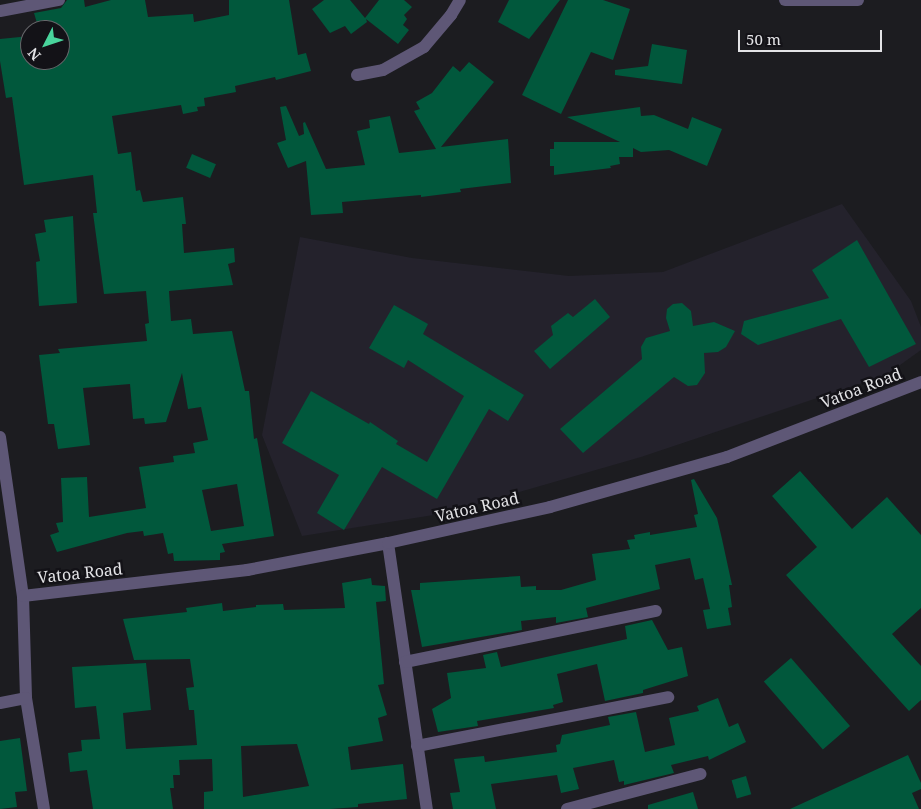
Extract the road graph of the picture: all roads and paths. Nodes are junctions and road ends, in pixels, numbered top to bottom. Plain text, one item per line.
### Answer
1 (59, 0) edge
2 (460, 0) edge
3 (785, 0) edge
4 (858, 0) edge
5 (0, 11) edge
6 (357, 75) dead end
7 (921, 382) edge
8 (0, 437) edge
9 (388, 543) junction
10 (23, 596) junction
11 (656, 611) dead end
12 (405, 662) junction
13 (668, 697) dead end
14 (26, 698) junction
15 (0, 703) edge
16 (417, 746) junction
17 (700, 774) dead end
18 (44, 809) edge
19 (427, 809) edge
20 (566, 809) edge

1 - 5 street
2 - 6 street
3 - 4 street
7 - 9 street, Vatoa Road
8 - 10 street
9 - 10 street, Vatoa Road
9 - 12 street
10 - 14 street
11 - 12 street
12 - 16 street
13 - 16 street
14 - 15 street
14 - 18 street
16 - 19 street
17 - 20 street

